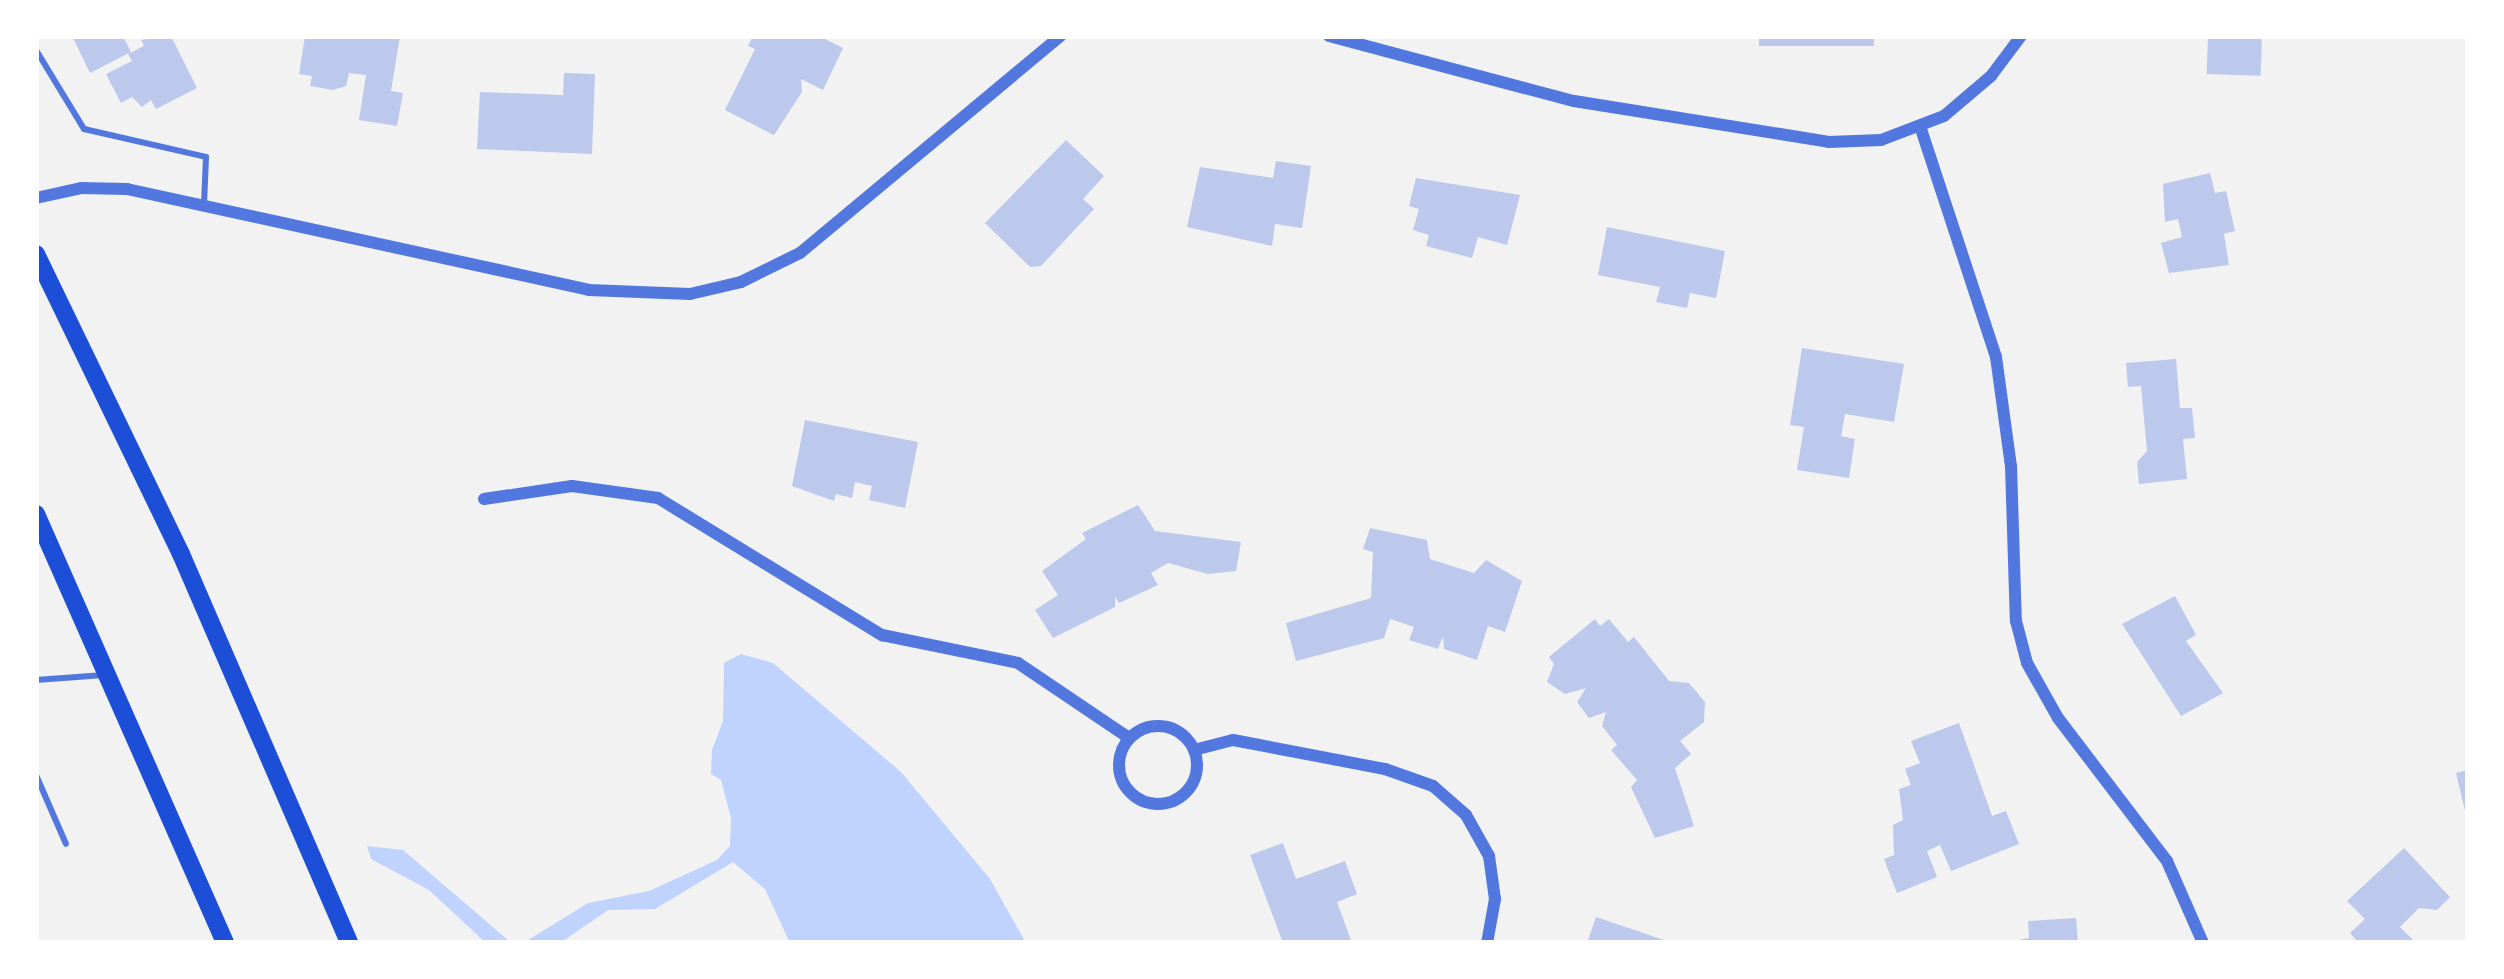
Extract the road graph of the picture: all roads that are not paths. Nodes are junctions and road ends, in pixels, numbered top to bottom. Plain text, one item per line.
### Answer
1 (1060, 36) edge
2 (1329, 36) edge
3 (2020, 36) edge
4 (36, 50) edge
5 (1921, 129) junction
6 (36, 198) edge
7 (204, 205) junction
8 (36, 254) edge
9 (484, 499) dead end
10 (36, 514) edge
11 (111, 673) junction
12 (36, 680) edge
13 (1129, 738) junction
14 (1194, 750) junction
15 (36, 775) edge
16 (66, 844) dead end
17 (225, 943) edge
18 (349, 943) edge
19 (1487, 943) edge
20 (2204, 943) edge

1 - 7 street
2 - 5 street
3 - 5 street
4 - 7 lane
5 - 20 street
6 - 7 street
8 - 18 main road
9 - 13 street
10 - 11 main road
11 - 12 lane
11 - 17 main road
13 - 14 street
13 - 14 street
14 - 19 street
15 - 16 lane

